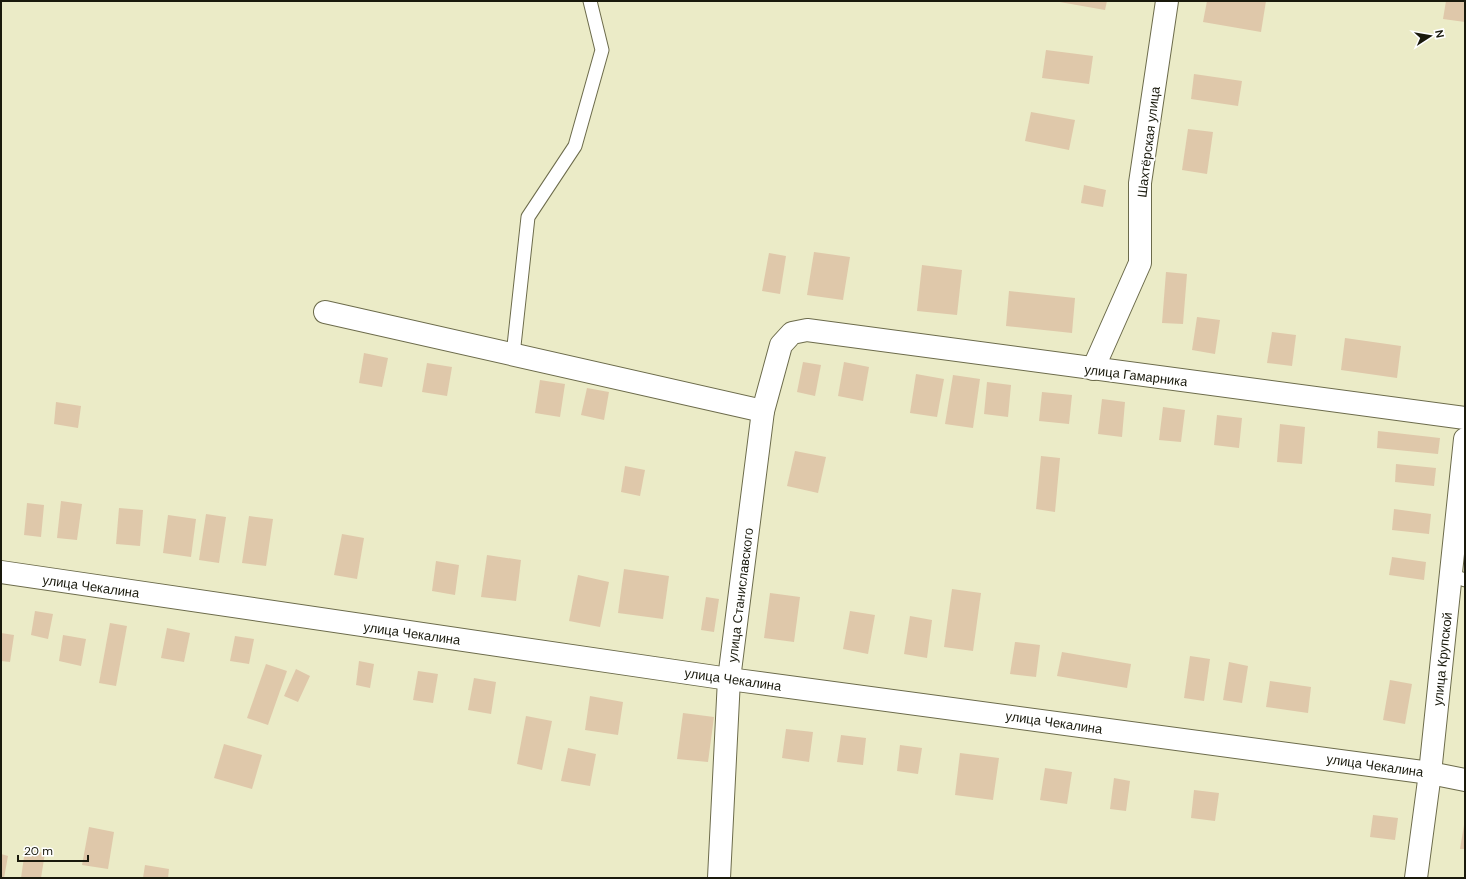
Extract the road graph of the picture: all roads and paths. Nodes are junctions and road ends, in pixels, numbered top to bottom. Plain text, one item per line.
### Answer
1 (590, 1) edge
2 (1167, 1) edge
3 (325, 312) dead end
4 (806, 330) joint
5 (513, 355) junction
6 (1093, 369) junction
7 (764, 411) junction
8 (1465, 418) edge
9 (1465, 439) edge
10 (1, 572) edge
11 (1458, 578) edge
12 (729, 679) junction
13 (1430, 773) junction
14 (1465, 780) edge
15 (719, 878) edge
16 (1416, 878) edge

1 - 5 lane
2 - 6 street, Шахтёрская улица
3 - 5 street
4 - 6 street, улица Гамарника
4 - 7 street, улица Станиславского
5 - 7 street
6 - 8 street, улица Гамарника
7 - 12 street, улица Станиславского
9 - 11 street, улица Крупской
10 - 12 street, улица Чекалина
11 - 13 street, улица Крупской
12 - 13 street, улица Чекалина
12 - 15 street, улица Станиславского
13 - 14 street, улица Чекалина
13 - 16 street, улица Крупской

